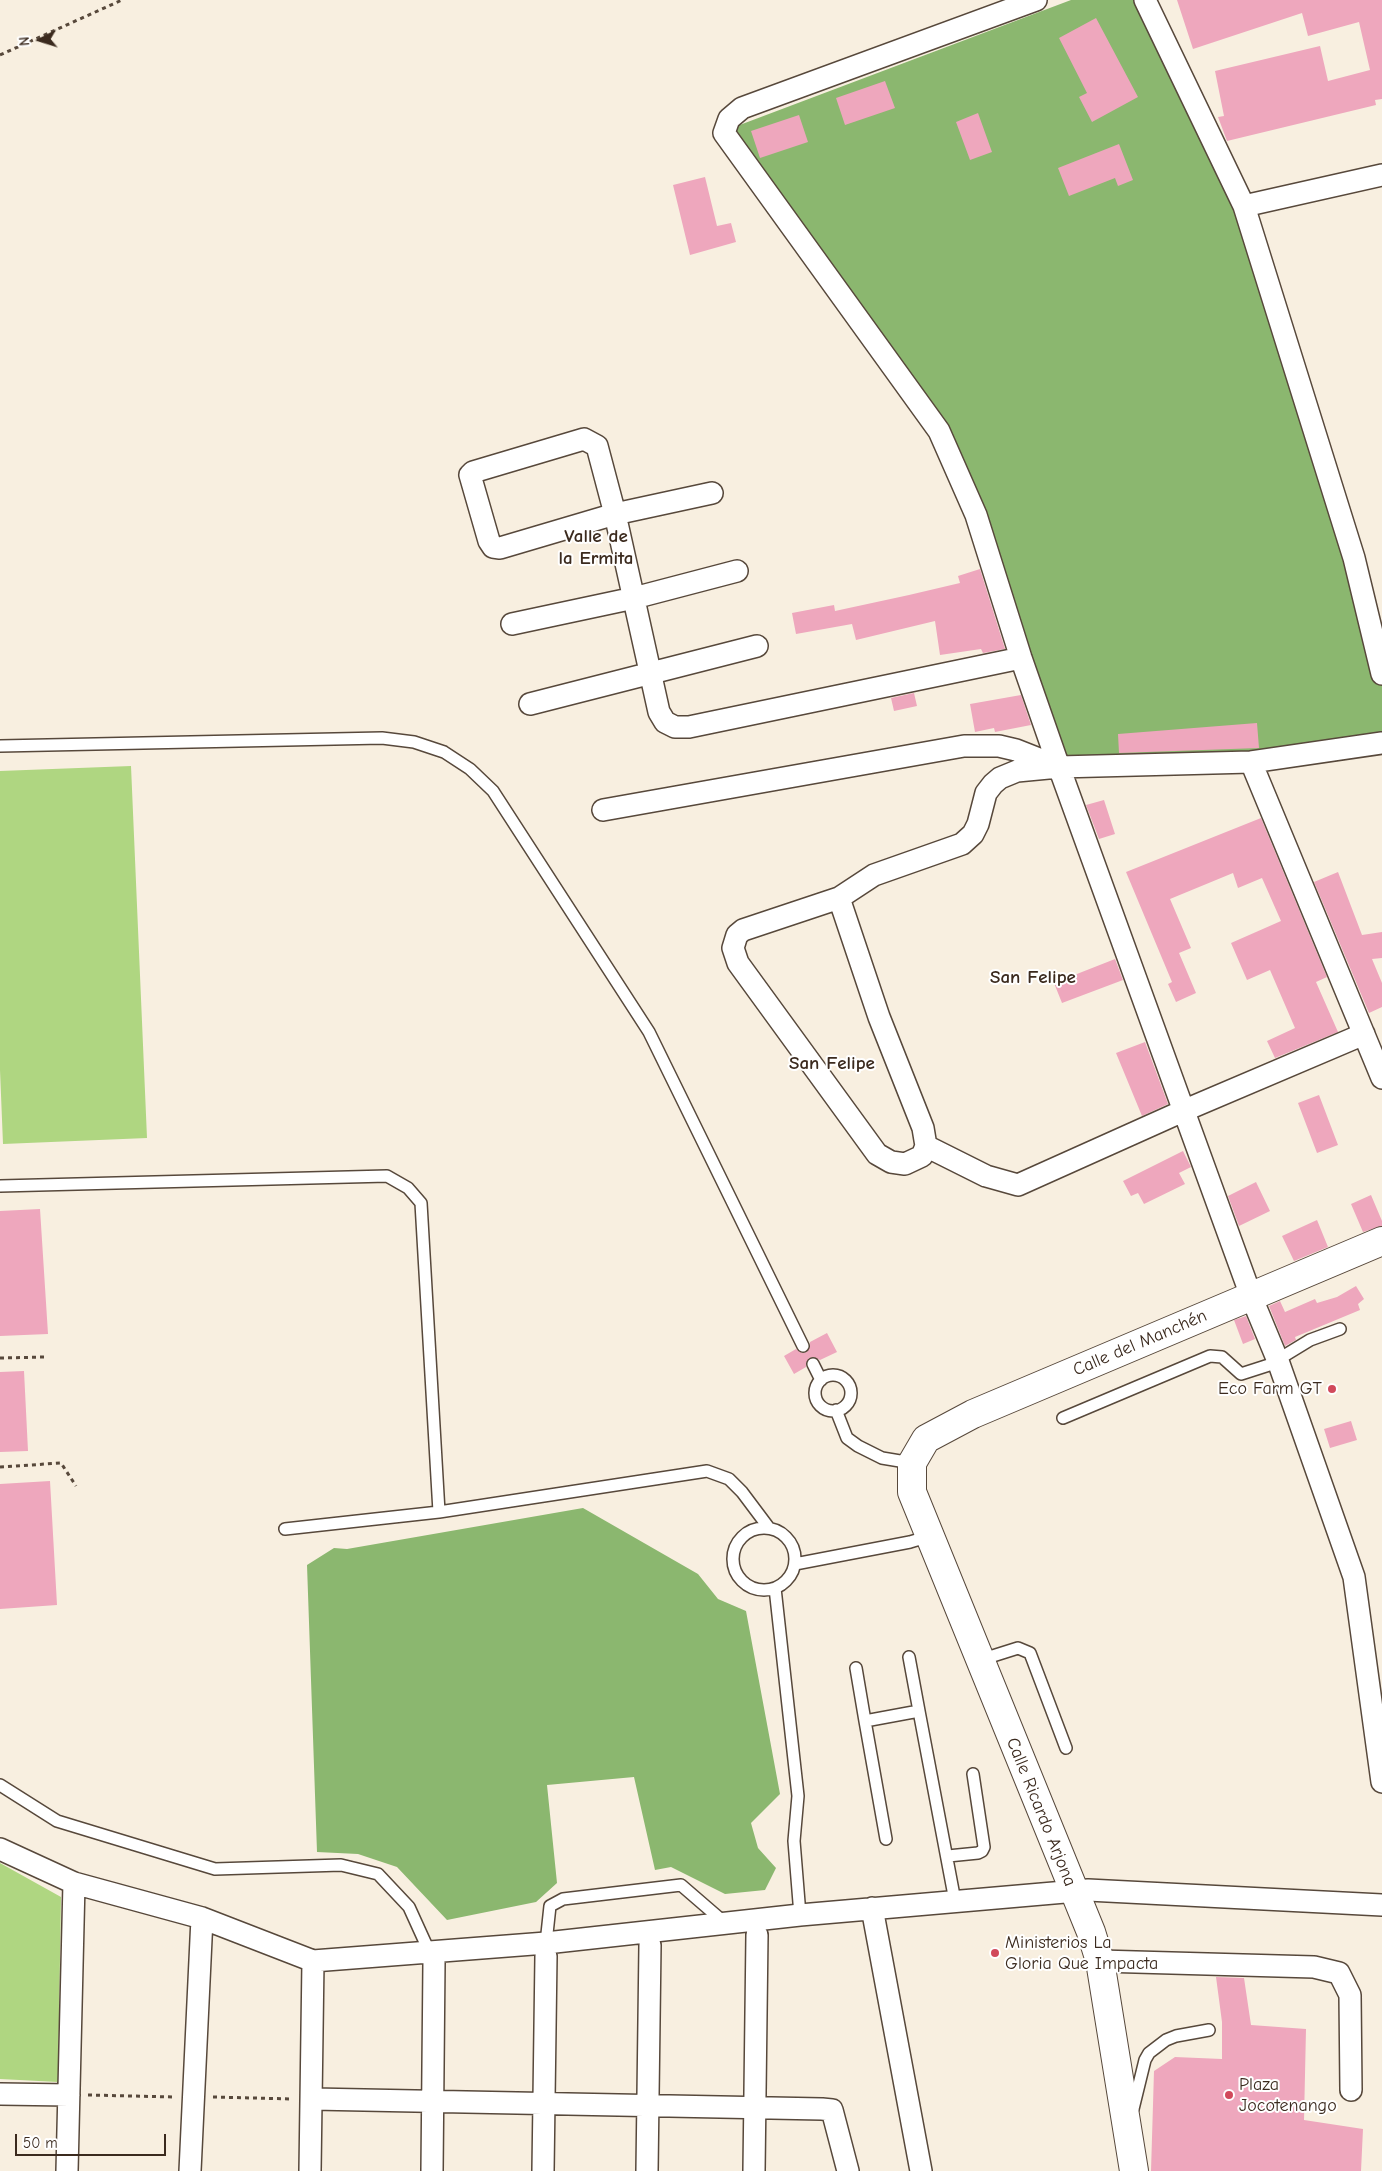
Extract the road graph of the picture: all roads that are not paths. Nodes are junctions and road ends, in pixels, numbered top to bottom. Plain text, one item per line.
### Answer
1 (1036, 0) edge
2 (1145, 0) edge
3 (1382, 175) edge
4 (1244, 206) junction
5 (712, 493) dead end
6 (615, 514) junction
7 (737, 571) dead end
8 (634, 598) junction
9 (512, 624) dead end
10 (757, 646) dead end
11 (1021, 658) junction
12 (650, 674) junction
13 (1382, 674) edge
14 (530, 704) dead end
15 (1382, 742) edge
16 (0, 746) edge
17 (1251, 762) junction
18 (1059, 767) junction
19 (603, 810) dead end
20 (840, 898) junction
21 (1364, 1034) junction
22 (1382, 1078) edge
23 (1183, 1111) junction
24 (926, 1146) junction
25 (0, 1186) edge
26 (1382, 1241) edge
27 (1251, 1296) junction
28 (1340, 1329) dead end
29 (803, 1346) dead end
30 (1278, 1361) junction
31 (813, 1364) dead end
32 (821, 1380) junction
33 (836, 1410) junction
34 (1063, 1418) dead end
35 (912, 1463) junction
36 (439, 1512) junction
37 (769, 1528) junction
38 (285, 1529) dead end
39 (930, 1536) junction
40 (795, 1564) junction
41 (775, 1588) junction
42 (909, 1658) dead end
43 (980, 1660) junction
44 (856, 1668) dead end
45 (919, 1711) junction
46 (865, 1721) junction
47 (1066, 1748) dead end
48 (973, 1774) dead end
49 (1382, 1782) edge
50 (0, 1785) edge
51 (886, 1838) dead end
52 (0, 1849) edge
53 (948, 1856) junction
54 (74, 1883) junction
55 (1073, 1892) junction
56 (955, 1901) junction
57 (1382, 1905) edge
58 (872, 1908) junction
59 (800, 1915) junction
60 (202, 1918) junction
61 (725, 1922) junction
62 (757, 1935) dead end
63 (650, 1946) dead end
64 (546, 1950) junction
65 (432, 1957) junction
66 (313, 1960) junction
67 (1100, 1961) junction
68 (1209, 2030) dead end
69 (1351, 2090) dead end
70 (0, 2094) edge
71 (69, 2095) junction
72 (312, 2100) junction
73 (432, 2102) junction
74 (544, 2103) junction
75 (648, 2107) junction
76 (755, 2108) junction
77 (1128, 2130) junction
78 (67, 2171) edge
79 (190, 2171) edge
80 (310, 2171) edge
81 (432, 2171) edge
82 (543, 2171) edge
83 (648, 2171) edge
84 (754, 2171) edge
85 (848, 2171) edge
86 (921, 2171) edge
87 (1134, 2171) edge

1 - 11 street
2 - 4 street
3 - 4 street
4 - 13 street
5 - 6 street
6 - 6 street
6 - 8 street
7 - 8 street
8 - 9 street
8 - 12 street
10 - 12 street
11 - 12 street
11 - 18 street
12 - 14 street
15 - 17 street
16 - 29 lane
17 - 18 street
17 - 21 street
18 - 19 street
18 - 20 street
18 - 23 street
20 - 24 street
20 - 24 street
21 - 22 street
21 - 23 street
23 - 24 street
23 - 27 street
25 - 36 lane
26 - 27 street, Calle del Manchén
27 - 30 street
27 - 35 street, Calle del Manchén
28 - 30 lane
30 - 34 lane
30 - 49 street
31 - 32 lane
32 - 33 lane
32 - 33 lane
33 - 35 lane
35 - 39 street, Calle Ricardo Arjona
36 - 37 lane
36 - 38 lane
37 - 40 lane
37 - 41 lane
39 - 40 lane
39 - 43 street, Calle Ricardo Arjona
40 - 41 lane
41 - 59 lane
42 - 45 lane
43 - 47 lane
43 - 55 street, Calle Ricardo Arjona
44 - 46 lane
45 - 46 lane
45 - 53 lane
46 - 51 lane
48 - 53 lane
50 - 65 lane
52 - 54 street
53 - 56 lane
54 - 60 street
54 - 71 street
55 - 56 street
55 - 57 street
55 - 67 street, Calle Ricardo Arjona
56 - 58 street
58 - 59 street
58 - 86 street
59 - 61 street
60 - 66 street
60 - 79 street
61 - 64 street
61 - 64 lane
62 - 76 street
63 - 75 street
64 - 65 street
64 - 74 street
65 - 66 street
65 - 73 street
66 - 72 street
67 - 69 street
67 - 77 street, Calle Ricardo Arjona
68 - 77 lane
70 - 71 street
71 - 78 street
72 - 73 street
72 - 80 street
73 - 74 street
73 - 81 street
74 - 75 street
74 - 82 street
75 - 76 street
75 - 83 street
76 - 84 street
76 - 85 street
77 - 87 street, Calle Ricardo Arjona

